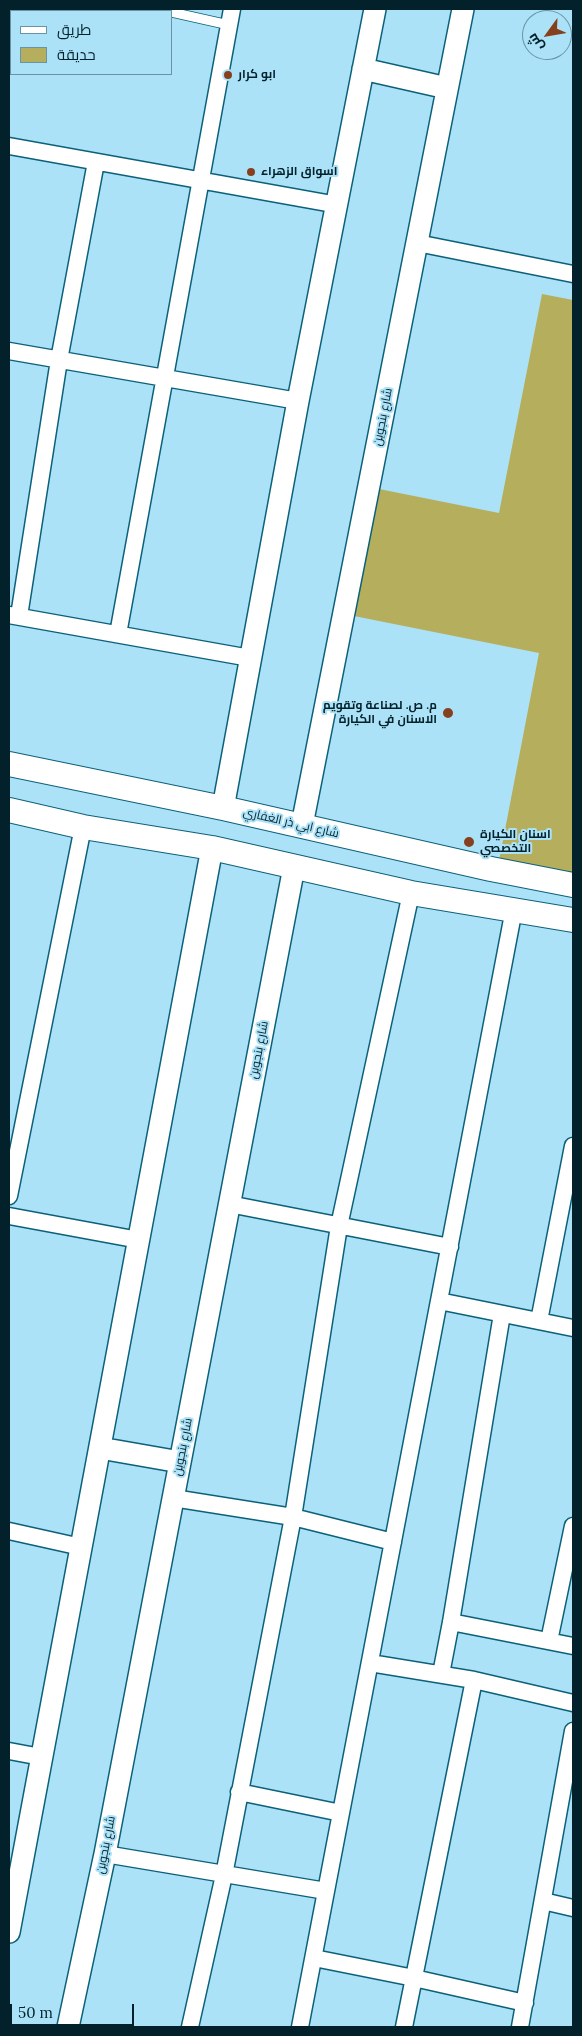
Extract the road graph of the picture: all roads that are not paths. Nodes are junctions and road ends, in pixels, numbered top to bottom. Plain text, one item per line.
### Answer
1 (232, 9) edge
2 (375, 9) edge
3 (463, 9) edge
4 (172, 11) edge
5 (229, 25) junction
6 (363, 69) junction
7 (448, 88) junction
8 (9, 146) edge
9 (96, 162) junction
10 (201, 180) junction
11 (338, 205) junction
12 (417, 243) junction
13 (573, 274) edge
14 (9, 351) edge
15 (59, 360) junction
16 (165, 378) junction
17 (298, 401) junction
18 (14, 616) edge
19 (118, 634) junction
20 (250, 658) junction
21 (9, 764) edge
22 (223, 808) junction
23 (9, 810) edge
24 (302, 825) junction
25 (83, 827) junction
26 (212, 848) junction
27 (294, 867) junction
28 (573, 885) edge
29 (411, 892) junction
30 (514, 909) junction
31 (573, 920) edge
32 (573, 1146) edge
33 (9, 1196) edge
34 (229, 1204) junction
35 (9, 1216) edge
36 (339, 1226) junction
37 (139, 1240) junction
38 (450, 1248) junction
39 (439, 1301) junction
40 (502, 1314) junction
41 (539, 1321) junction
42 (573, 1328) edge
43 (100, 1448) junction
44 (180, 1462) junction
45 (173, 1498) junction
46 (293, 1517) junction
47 (573, 1526) edge
48 (9, 1532) edge
49 (393, 1542) junction
50 (81, 1547) junction
51 (451, 1622) junction
52 (549, 1641) junction
53 (573, 1646) edge
54 (370, 1663) junction
55 (441, 1674) junction
56 (474, 1680) junction
57 (573, 1703) edge
58 (573, 1731) edge
59 (9, 1751) edge
60 (41, 1758) junction
61 (240, 1792) junction
62 (341, 1813) junction
63 (105, 1854) junction
64 (224, 1874) junction
65 (326, 1891) junction
66 (543, 1901) junction
67 (573, 1908) edge
68 (9, 1932) edge
69 (314, 1958) junction
70 (414, 1978) junction
71 (525, 2003) junction
72 (68, 2027) edge
73 (190, 2027) edge
74 (300, 2027) edge
75 (404, 2027) edge
76 (520, 2027) edge

1 - 5 street
2 - 6 street
3 - 7 street, شارع بنجوين
4 - 5 lane
5 - 10 street
6 - 7 street
6 - 11 street
7 - 12 street, شارع بنجوين
8 - 9 street
9 - 10 street
9 - 15 street
10 - 11 street
10 - 16 street
11 - 17 street
12 - 13 street
12 - 24 street, شارع بنجوين
14 - 15 street
15 - 16 street
15 - 18 street
16 - 17 street
16 - 19 street
17 - 20 street
18 - 19 street
19 - 20 street
20 - 22 street
21 - 22 main road, شارع ابي ذر الغفاري
22 - 24 main road, شارع ابي ذر الغفاري
23 - 25 main road
24 - 28 main road, شارع ابي ذر الغفاري
25 - 26 main road
25 - 33 street
26 - 27 main road
26 - 37 street
27 - 29 main road
27 - 34 street, شارع بنجوين
29 - 30 main road
29 - 36 street
30 - 31 main road
30 - 38 street
32 - 41 street
34 - 36 street
34 - 44 street, شارع بنجوين
35 - 37 street
36 - 38 street
36 - 46 street
37 - 43 street
38 - 39 street
39 - 40 street
39 - 49 street
40 - 41 street
40 - 51 street
41 - 42 street
43 - 44 street
43 - 50 street
44 - 45 street, شارع بنجوين
45 - 46 street
45 - 63 street, شارع بنجوين
46 - 49 street
46 - 61 street
47 - 52 street
48 - 50 street
49 - 54 street
50 - 60 street
51 - 52 street
51 - 55 street
52 - 53 street
54 - 55 street
54 - 62 street
55 - 56 street
56 - 57 street
56 - 70 street
58 - 66 street
59 - 60 street
60 - 68 street
61 - 62 street
61 - 64 street
62 - 65 street
63 - 64 street
63 - 72 street, شارع بنجوين
64 - 65 street
64 - 73 street
65 - 69 street
66 - 67 street
66 - 71 street
69 - 70 street
69 - 74 street
70 - 71 street
70 - 75 street
71 - 76 street

